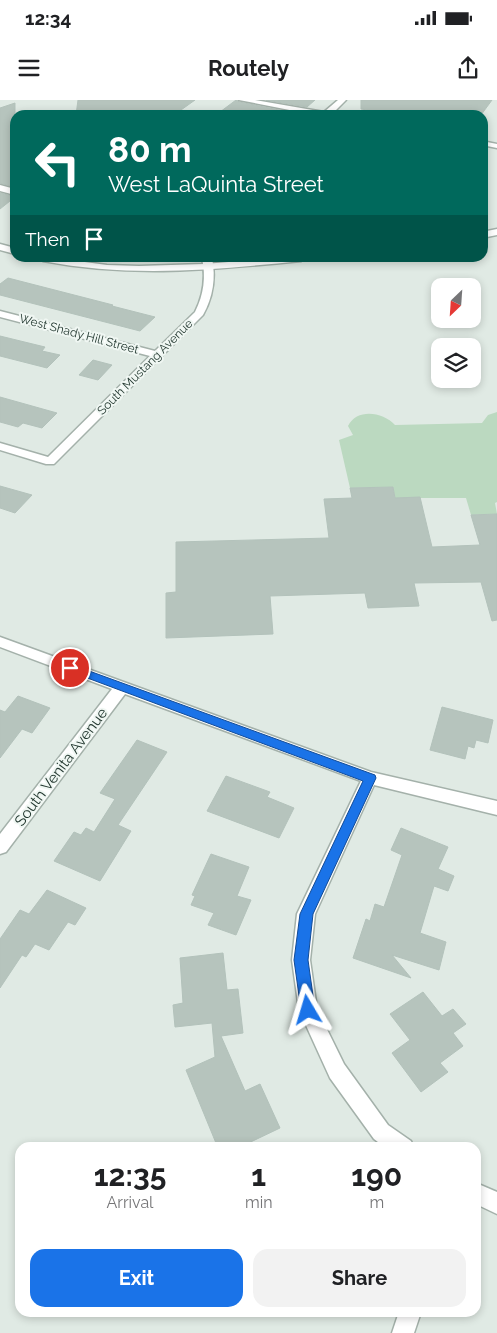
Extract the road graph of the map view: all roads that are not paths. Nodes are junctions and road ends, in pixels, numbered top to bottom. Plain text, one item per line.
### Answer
1 (243, 100) edge
2 (342, 100) edge
3 (298, 110) edge
4 (331, 110) edge
5 (71, 262) edge
6 (208, 262) edge
7 (0, 314) edge
8 (157, 355) junction
9 (0, 446) edge
10 (0, 642) edge
11 (122, 687) junction
12 (370, 778) junction
13 (497, 808) edge
14 (0, 847) edge
15 (395, 1142) edge
16 (481, 1195) edge
17 (497, 1203) edge
18 (408, 1317) edge
19 (403, 1333) edge

1 - 3 street
2 - 4 street
5 - 6 street
6 - 8 street, South Mustang Avenue
7 - 8 street, West Shady Hill Street
8 - 9 street, South Mustang Avenue
10 - 11 street
11 - 12 street
11 - 14 street, South Venita Avenue
12 - 13 street
12 - 15 street
16 - 17 street
18 - 19 street

